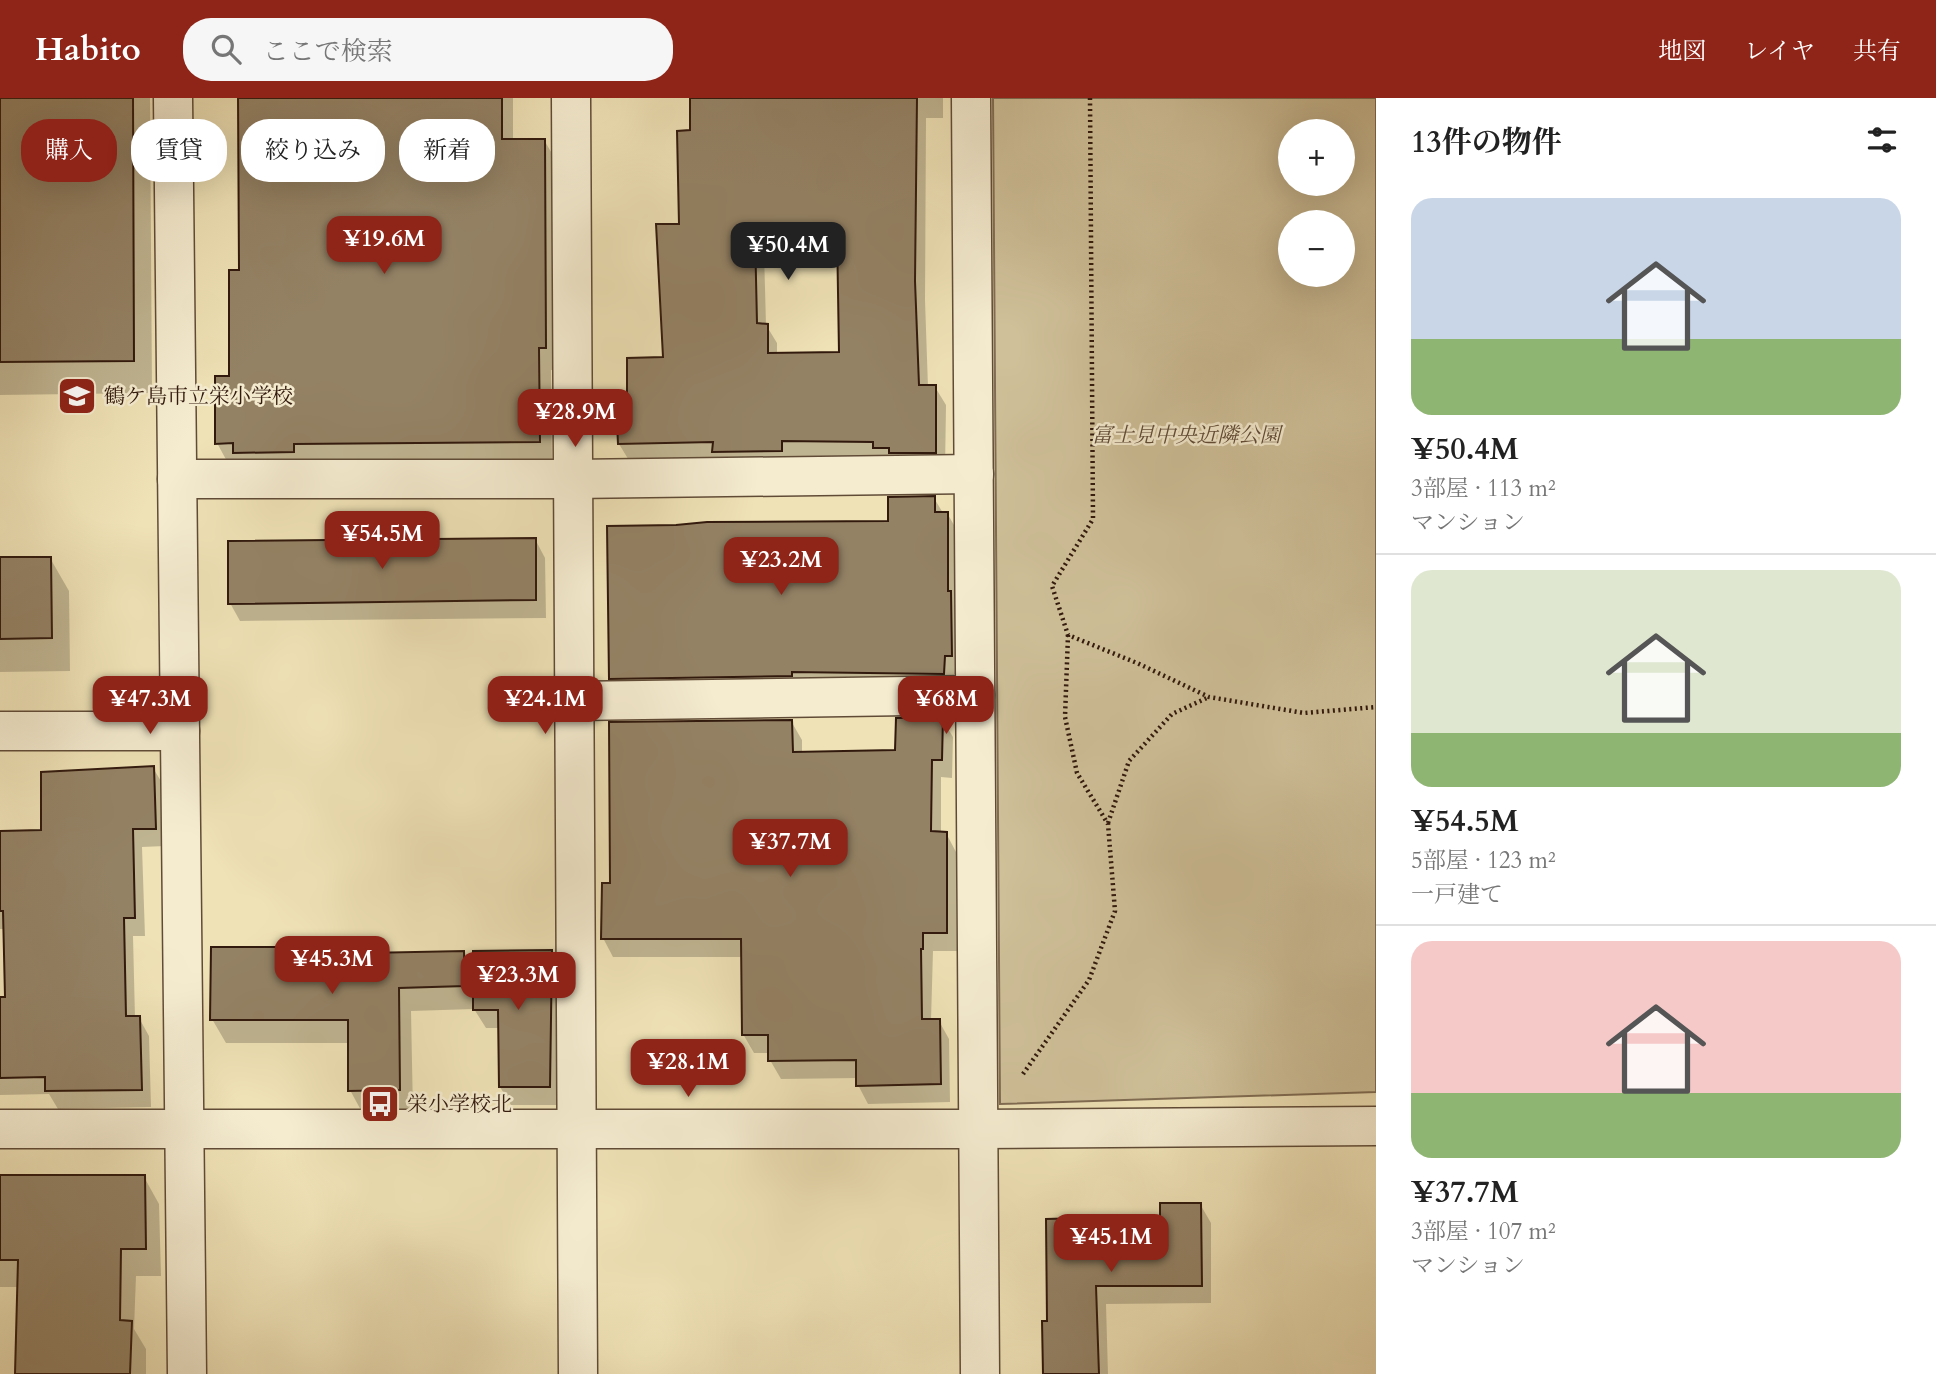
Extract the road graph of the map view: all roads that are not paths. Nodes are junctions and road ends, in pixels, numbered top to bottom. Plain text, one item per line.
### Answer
1 (173, 98) edge
2 (571, 98) edge
3 (971, 98) edge
4 (974, 474) junction
5 (177, 479) junction
6 (573, 479) junction
7 (975, 695) junction
8 (574, 701) junction
9 (180, 731) junction
10 (0, 732) edge
11 (1376, 1126) edge
12 (0, 1129) edge
13 (184, 1129) junction
14 (576, 1129) junction
15 (977, 1129) junction
16 (187, 1374) edge
17 (578, 1374) edge
18 (980, 1374) edge

1 - 5 street
2 - 6 street
3 - 4 street
4 - 6 street
4 - 7 street
5 - 6 street
5 - 9 street
6 - 8 street
7 - 8 street
7 - 15 street
8 - 14 street
9 - 10 street
9 - 13 street
11 - 15 street
12 - 13 street
13 - 14 street
13 - 16 street
14 - 15 street
14 - 17 street
15 - 18 street

